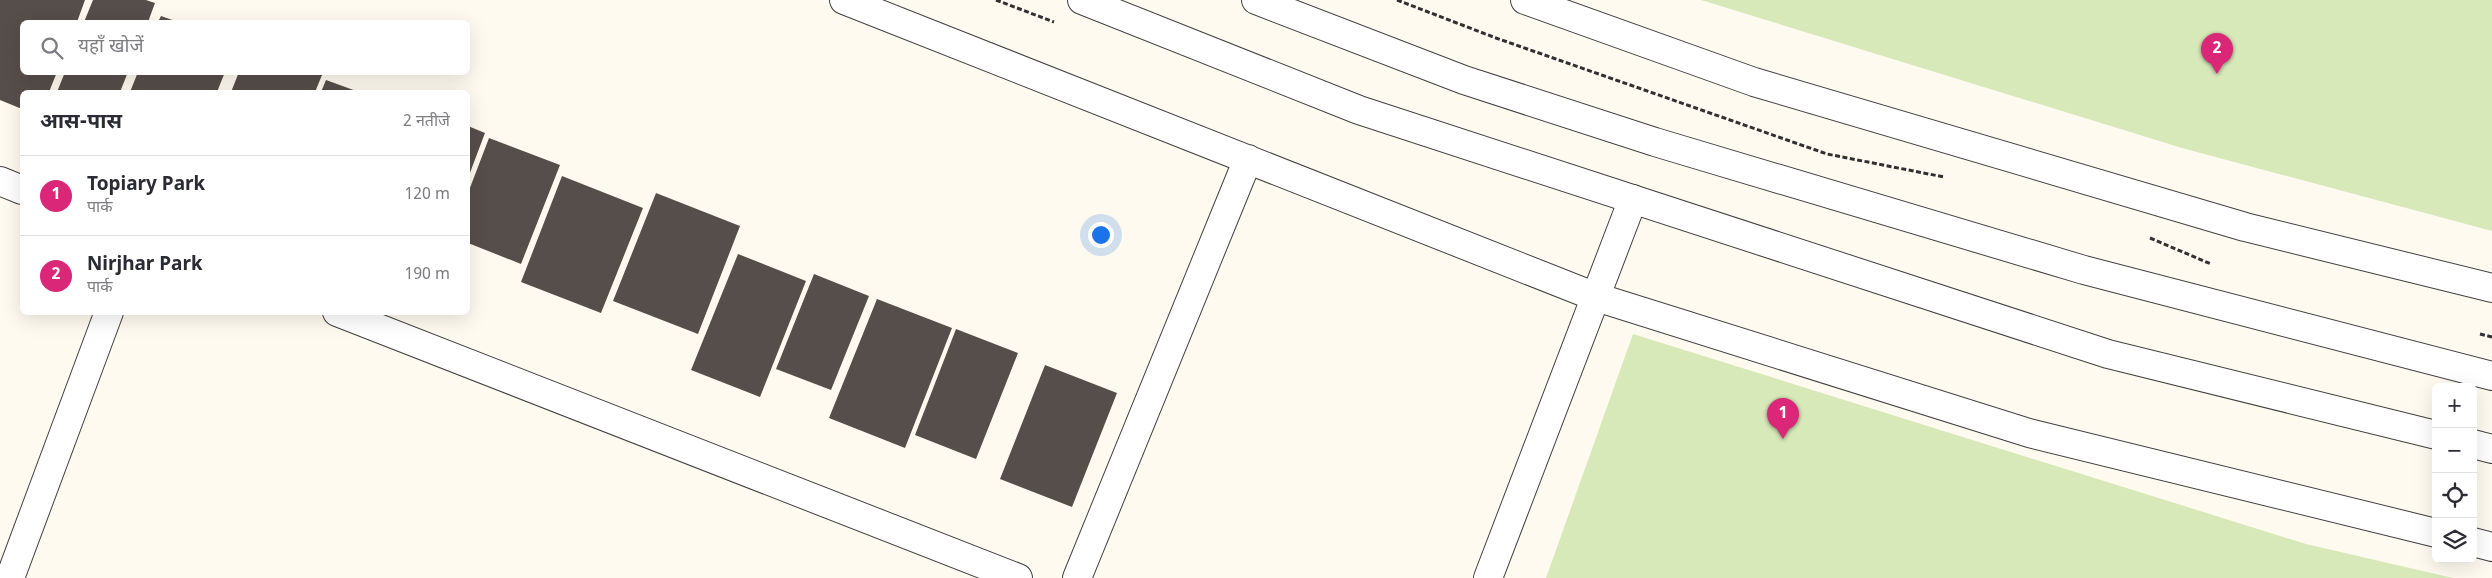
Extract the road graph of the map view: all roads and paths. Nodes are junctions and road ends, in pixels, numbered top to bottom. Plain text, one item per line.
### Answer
1 (844, 0) edge
2 (1256, 0) edge
3 (1525, 0) edge
4 (1092, 2) edge
5 (1248, 159) junction
6 (0, 181) edge
7 (20, 189) edge
8 (1633, 199) junction
9 (2492, 288) edge
10 (1596, 297) junction
11 (108, 315) edge
12 (346, 315) edge
13 (2492, 376) edge
14 (2432, 434) edge
15 (2477, 445) edge
16 (2492, 449) edge
17 (2432, 532) edge
18 (2477, 543) edge
19 (2492, 547) edge
20 (10, 578) edge
21 (1018, 578) edge
22 (1077, 578) edge
23 (1488, 578) edge

1 - 5 street
2 - 13 street
3 - 9 street
4 - 8 street
5 - 10 street
5 - 22 street
6 - 7 street
8 - 10 street
8 - 14 street
10 - 17 street
10 - 23 street
11 - 20 street
12 - 21 street
15 - 16 street
18 - 19 street

